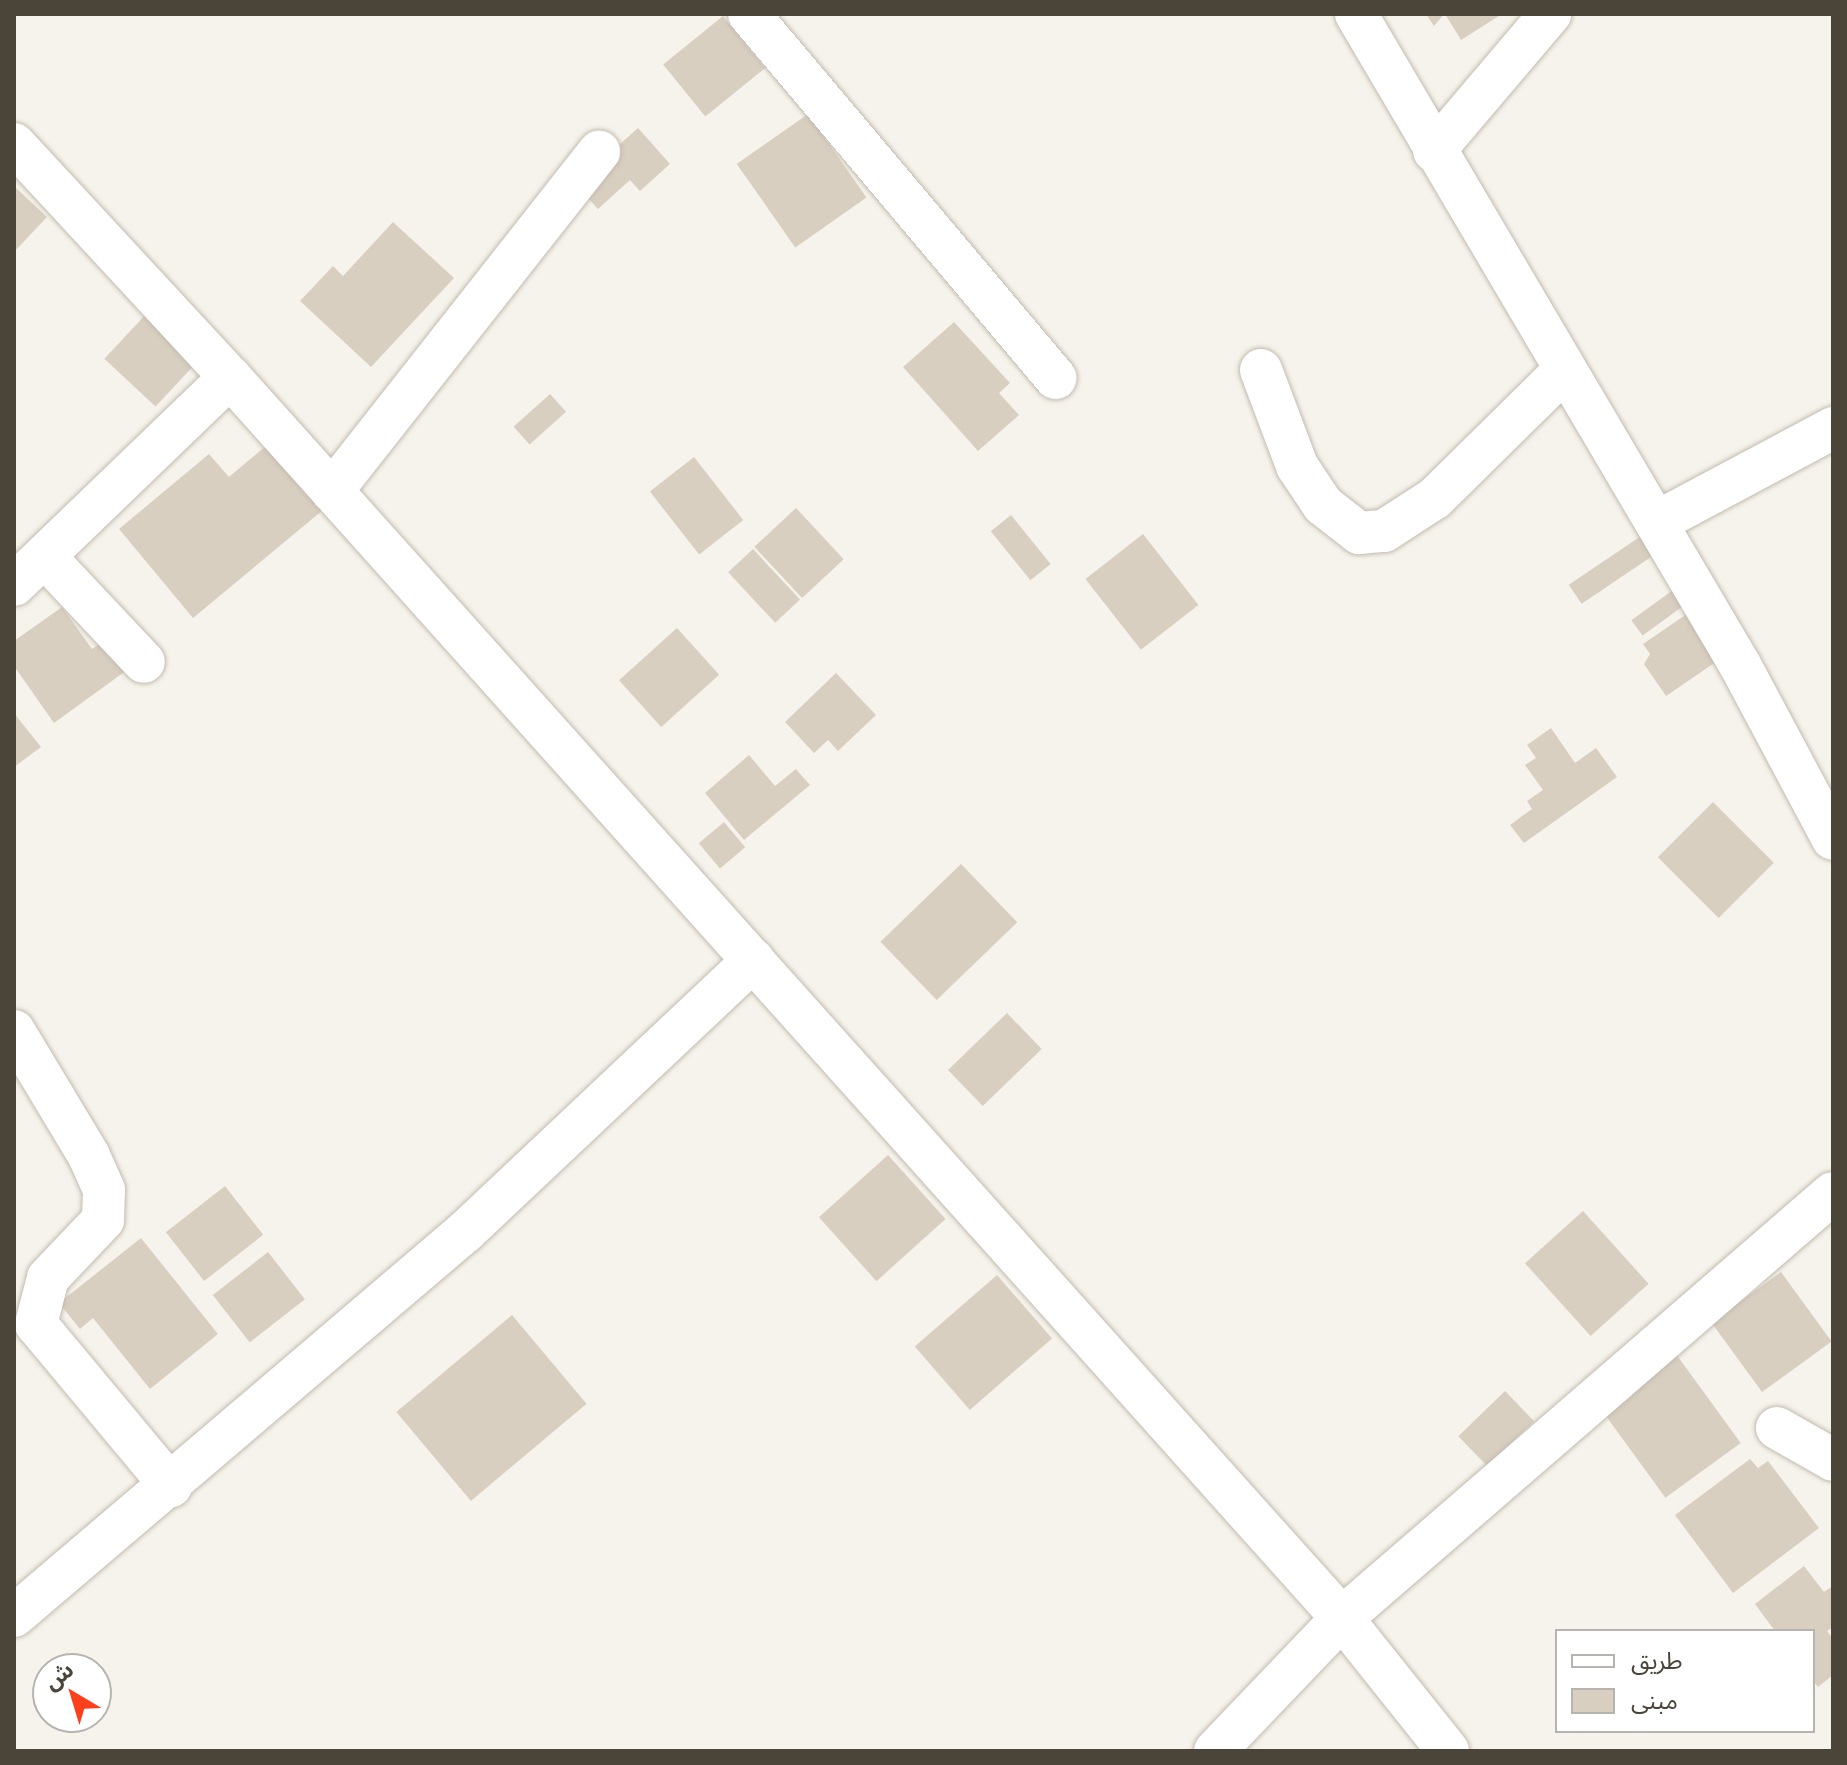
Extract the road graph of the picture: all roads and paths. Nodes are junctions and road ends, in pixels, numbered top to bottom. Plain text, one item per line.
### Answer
1 (749, 14) edge
2 (1356, 14) edge
3 (1550, 14) edge
4 (14, 144) edge
5 (1434, 151) junction
6 (599, 152) dead end
7 (1261, 370) dead end
8 (1565, 370) junction
9 (230, 377) junction
10 (1056, 378) dead end
11 (1833, 428) edge
12 (332, 491) junction
13 (1657, 522) junction
14 (45, 557) junction
15 (14, 585) edge
16 (144, 662) dead end
17 (1833, 839) edge
18 (754, 960) junction
19 (14, 1031) edge
20 (1833, 1193) edge
21 (1777, 1428) dead end
22 (1833, 1460) edge
23 (171, 1486) junction
24 (14, 1616) edge
25 (1342, 1618) junction
26 (1215, 1751) edge
27 (1448, 1751) edge

1 - 10 street
2 - 5 street
3 - 5 street
4 - 9 street
5 - 8 street
6 - 12 street
7 - 8 street
8 - 13 street
9 - 12 street
9 - 14 street
11 - 13 street
12 - 18 street
13 - 17 street
14 - 15 street
14 - 16 street
18 - 23 street
18 - 25 street
19 - 23 street
20 - 25 street
21 - 22 street
23 - 24 street
25 - 26 street
25 - 27 street

